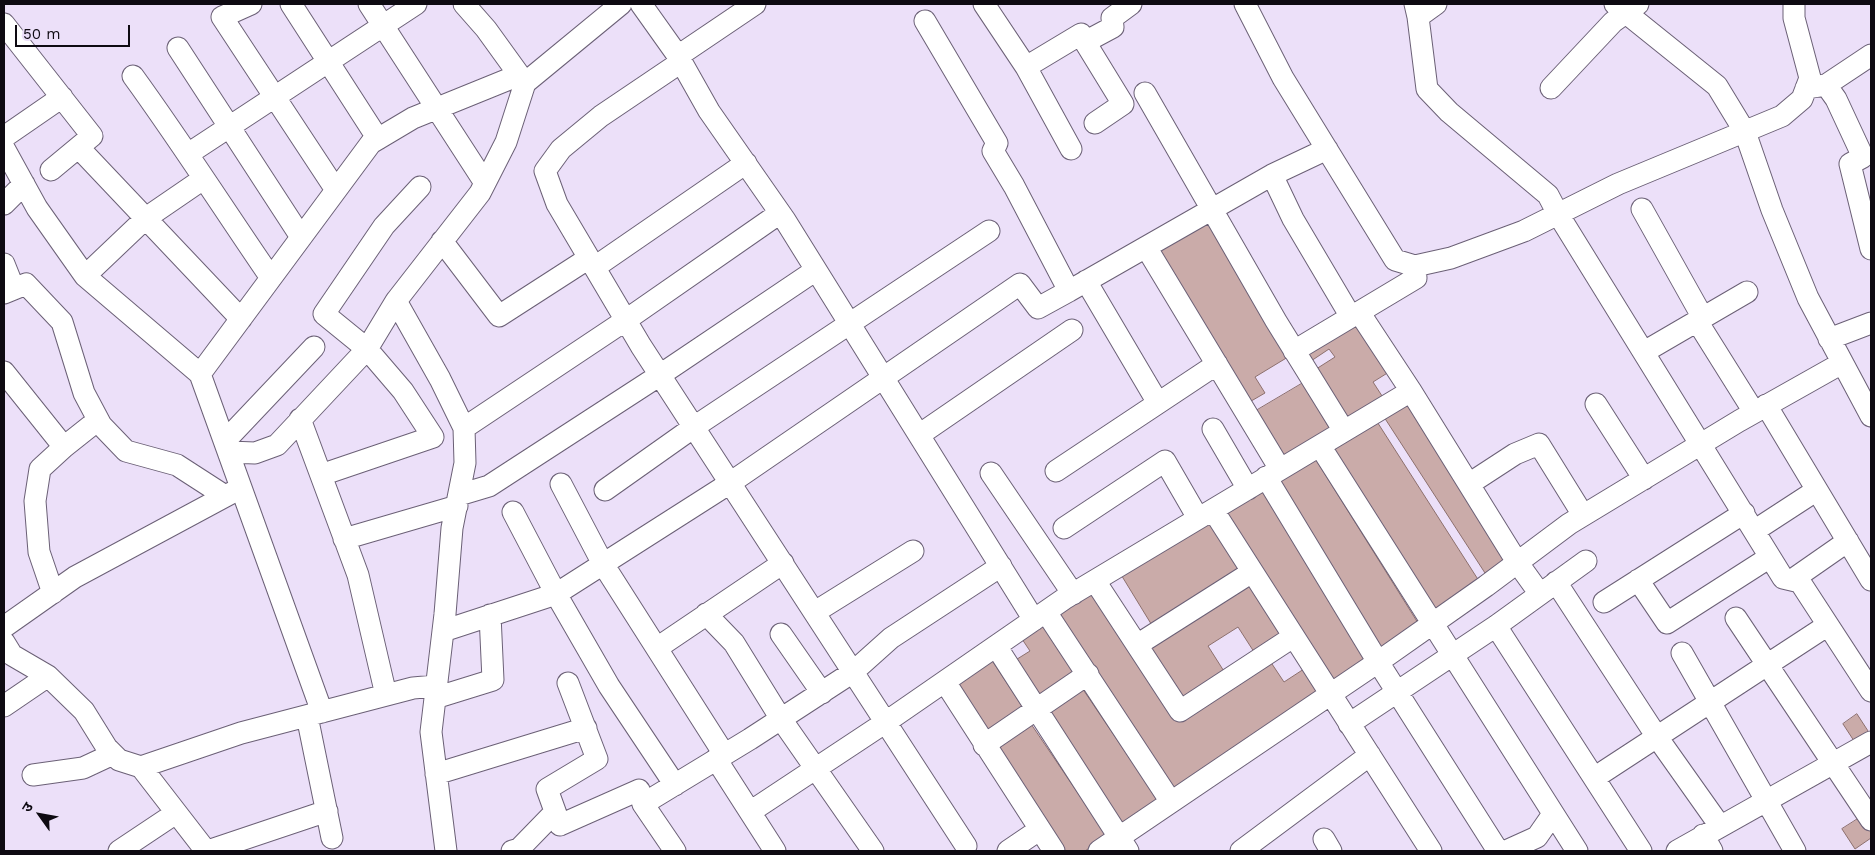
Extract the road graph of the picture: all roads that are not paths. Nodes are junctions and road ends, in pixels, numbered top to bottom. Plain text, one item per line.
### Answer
1 (369, 4) edge
2 (416, 4) edge
3 (641, 4) edge
4 (755, 4) edge
5 (984, 4) edge
6 (1132, 4) edge
7 (1245, 4) edge
8 (1436, 4) edge
9 (1794, 4) edge
10 (244, 5) edge
11 (469, 5) edge
12 (613, 6) edge
13 (293, 7) edge
14 (1626, 7) edge
15 (1416, 10) edge
16 (925, 21) dead end
17 (4, 24) edge
18 (383, 25) junction
19 (1086, 42) junction
20 (178, 48) dead end
21 (1871, 55) edge
22 (679, 59) junction
23 (328, 62) junction
24 (1026, 67) junction
25 (133, 76) dead end
26 (522, 79) junction
27 (1816, 86) junction
28 (1551, 88) dead end
29 (1145, 93) dead end
30 (62, 97) junction
31 (275, 97) junction
32 (437, 109) junction
33 (1095, 123) dead end
34 (230, 127) junction
35 (1745, 132) junction
36 (4, 137) edge
37 (378, 139) junction
38 (4, 148) edge
39 (79, 148) junction
40 (1071, 149) dead end
41 (1327, 149) junction
42 (188, 154) junction
43 (746, 163) junction
44 (51, 170) dead end
45 (1272, 175) junction
46 (203, 179) junction
47 (485, 183) junction
48 (24, 184) junction
49 (420, 187) dead end
50 (336, 190) junction
51 (4, 204) edge
52 (1642, 209) dead end
53 (1212, 210) junction
54 (780, 213) junction
55 (1558, 214) junction
56 (146, 218) junction
57 (989, 232) dead end
58 (301, 237) junction
59 (442, 242) junction
60 (1146, 247) junction
61 (1871, 248) edge
62 (592, 262) junction
63 (4, 264) edge
64 (1415, 266) junction
65 (816, 270) junction
66 (85, 276) junction
67 (271, 278) junction
68 (1078, 286) junction
69 (9, 291) edge
70 (1746, 292) dead end
71 (396, 301) junction
72 (1355, 315) junction
73 (242, 318) junction
74 (1700, 319) junction
75 (626, 320) junction
76 (1871, 323) edge
77 (850, 324) junction
78 (1072, 330) dead end
79 (1829, 339) junction
80 (314, 348) dead end
81 (367, 349) junction
82 (1294, 351) junction
83 (1644, 352) junction
84 (1842, 362) junction
85 (1217, 364) junction
86 (4, 372) edge
87 (200, 374) junction
88 (660, 375) junction
89 (884, 379) junction
90 (1411, 391) junction
91 (1158, 403) junction
92 (1596, 404) dead end
93 (1760, 408) junction
94 (1871, 416) edge
95 (300, 419) junction
96 (98, 420) junction
97 (464, 428) junction
98 (694, 428) junction
99 (1212, 429) dead end
100 (1344, 431) junction
101 (919, 435) junction
102 (1701, 444) junction
103 (1320, 446) junction
104 (64, 447) junction
105 (227, 447) junction
106 (1056, 471) dead end
107 (991, 473) dead end
108 (1273, 473) junction
109 (321, 475) junction
110 (1644, 478) junction
111 (730, 483) junction
112 (561, 484) dead end
113 (1469, 484) junction
114 (1248, 489) junction
115 (605, 490) dead end
116 (1817, 490) junction
117 (234, 491) junction
118 (458, 500) junction
119 (513, 512) dead end
120 (1206, 514) junction
121 (1583, 515) junction
122 (1749, 522) junction
123 (1064, 528) dead end
124 (344, 539) junction
125 (1848, 541) junction
126 (913, 551) dead end
127 (1770, 557) junction
128 (1586, 561) dead end
129 (1518, 562) junction
130 (783, 563) junction
131 (603, 564) junction
132 (1001, 566) junction
133 (1252, 572) junction
134 (1095, 580) junction
135 (1638, 580) junction
136 (1792, 580) junction
137 (1871, 580) edge
138 (1548, 588) junction
139 (52, 593) junction
140 (556, 594) junction
141 (1073, 594) junction
142 (1604, 602) dead end
143 (815, 612) junction
144 (706, 614) junction
145 (490, 615) junction
146 (1040, 616) junction
147 (1736, 618) dead end
148 (1432, 624) junction
149 (1828, 625) junction
150 (4, 626) edge
151 (1496, 626) junction
152 (443, 631) junction
153 (781, 634) dead end
154 (1293, 636) junction
155 (4, 642) edge
156 (1137, 645) junction
157 (996, 646) junction
158 (656, 648) junction
159 (1682, 653) dead end
160 (1452, 655) junction
161 (1378, 662) junction
162 (1767, 665) junction
163 (854, 672) junction
164 (1088, 674) junction
165 (48, 676) junction
166 (568, 682) dead end
167 (945, 682) junction
168 (1871, 691) edge
169 (436, 692) junction
170 (1397, 692) junction
171 (822, 693) junction
172 (386, 695) junction
173 (1330, 695) junction
174 (1710, 702) junction
175 (4, 706) edge
176 (1036, 708) junction
177 (315, 714) junction
178 (781, 719) junction
179 (886, 722) junction
180 (1349, 724) junction
181 (586, 728) junction
182 (1657, 737) junction
183 (1871, 742) edge
184 (984, 744) junction
185 (113, 754) junction
186 (1370, 755) junction
187 (720, 757) junction
188 (1832, 763) junction
189 (141, 767) junction
190 (816, 768) junction
191 (436, 774) junction
192 (33, 775) dead end
193 (1594, 778) junction
194 (675, 785) junction
195 (1767, 800) junction
196 (1171, 802) junction
197 (643, 804) junction
198 (327, 811) junction
199 (176, 812) junction
200 (555, 812) junction
201 (750, 812) junction
202 (1553, 814) junction
203 (1871, 820) edge
204 (1039, 830) junction
205 (332, 838) dead end
206 (1712, 838) edge
207 (1124, 844) edge
208 (966, 846) dead end
209 (118, 851) edge
210 (207, 851) edge
211 (446, 851) edge
212 (512, 851) edge
213 (675, 851) edge
214 (775, 851) edge
215 (873, 851) edge
216 (1008, 851) edge
217 (1054, 851) edge
218 (1099, 851) edge
219 (1241, 851) edge
220 (1431, 851) edge
221 (1498, 851) edge
222 (1506, 851) edge
223 (1577, 851) edge
224 (1642, 851) edge
225 (1677, 851) edge
226 (1795, 851) edge

1 - 18 street
2 - 18 street
3 - 22 street
4 - 22 street
5 - 24 street
6 - 19 street
7 - 41 street
8 - 15 street
9 - 27 street
10 - 31 street
11 - 26 street
12 - 26 street
13 - 23 street
14 - 28 street
14 - 35 street
15 - 55 street
16 - 68 street
17 - 30 street
18 - 23 street
18 - 32 street
19 - 24 street
19 - 33 street
20 - 34 street
21 - 27 street
22 - 43 street
22 - 62 street
23 - 31 street
23 - 37 street
24 - 40 street
25 - 42 street
26 - 32 street
26 - 47 street
27 - 35 street
27 - 61 street
29 - 53 street
30 - 36 street
30 - 39 street
31 - 34 street
31 - 50 street
32 - 37 street
32 - 47 street
34 - 42 street
34 - 58 street
35 - 55 street
35 - 79 street
37 - 50 street
38 - 48 street
39 - 44 street
39 - 56 street
41 - 45 street
41 - 64 street
42 - 46 street
43 - 54 street
43 - 62 street
45 - 53 street
45 - 72 street
46 - 56 street
46 - 67 street
47 - 59 street
48 - 51 street
48 - 66 street
49 - 81 street
50 - 58 street
52 - 74 street
53 - 60 street
53 - 82 street
54 - 65 street
54 - 75 street
55 - 64 street
55 - 83 street
56 - 66 street
56 - 73 street
57 - 77 street
58 - 67 street
59 - 62 street
59 - 71 street
60 - 68 street
60 - 85 street
62 - 75 street
63 - 69 street
64 - 72 street
65 - 77 street
65 - 88 street
66 - 87 street
67 - 73 street
68 - 89 street
68 - 91 street
69 - 96 street
70 - 74 street
71 - 81 street
71 - 97 street
72 - 82 street
72 - 90 street
73 - 87 street
74 - 83 street
74 - 93 street
75 - 88 street
75 - 97 street
76 - 79 street
77 - 89 street
77 - 98 street
78 - 101 street
79 - 84 street
80 - 105 street
81 - 95 street
81 - 109 street
82 - 100 street
83 - 102 street
84 - 93 street
84 - 94 street
85 - 91 street
85 - 108 street
86 - 104 street
87 - 105 street
88 - 98 street
88 - 118 street
89 - 101 street
89 - 111 street
90 - 100 street
90 - 113 street
91 - 106 street
92 - 110 street
93 - 102 street
93 - 116 street
95 - 105 street
95 - 109 street
96 - 104 street
96 - 117 street
97 - 118 street
98 - 111 street
98 - 115 street
99 - 114 street
100 - 103 street
101 - 132 street
102 - 110 street
102 - 122 street
103 - 108 street
103 - 148 street
104 - 139 street
105 - 117 street
107 - 141 street
108 - 114 street
108 - 161 street
109 - 124 street
110 - 121 street
111 - 130 street
111 - 131 street
112 - 131 street
113 - 121 street
113 - 129 street
114 - 120 street
116 - 122 street
116 - 125 street
117 - 139 street
117 - 177 street
118 - 124 street
118 - 152 street
119 - 140 street
120 - 123 street
120 - 133 street
120 - 134 street
121 - 129 street
122 - 127 street
122 - 135 street
124 - 172 street
125 - 136 street
125 - 137 street
126 - 143 street
127 - 135 street
127 - 136 street
128 - 138 street
129 - 138 street
129 - 148 street
130 - 143 street
130 - 144 street
131 - 140 street
131 - 158 street
132 - 146 street
132 - 163 street
133 - 154 street
133 - 156 street
134 - 141 street
134 - 156 street
135 - 142 street
136 - 149 street
138 - 151 street
138 - 182 street
139 - 150 street
140 - 145 street
140 - 194 street
141 - 146 street
143 - 163 street
144 - 158 street
144 - 178 street
145 - 152 street
145 - 169 street
146 - 157 street
146 - 164 street
147 - 162 street
148 - 160 street
148 - 161 street
149 - 162 street
149 - 168 street
151 - 160 street
151 - 193 street
152 - 169 street
153 - 171 street
154 - 156 street
154 - 173 street
155 - 165 street
157 - 167 street
157 - 176 street
158 - 187 street
159 - 174 street
160 - 170 street
160 - 202 street
161 - 170 street
161 - 173 street
162 - 174 street
162 - 188 street
163 - 171 street
163 - 179 street
164 - 176 street
164 - 196 street
165 - 175 street
165 - 185 street
166 - 181 street
167 - 179 street
167 - 184 street
169 - 172 street
169 - 191 street
170 - 180 street
170 - 221 street
171 - 178 street
172 - 177 street
173 - 180 street
173 - 196 street
174 - 182 street
174 - 195 street
176 - 184 street
176 - 207 street
177 - 189 street
177 - 198 street
178 - 187 street
178 - 190 street
179 - 190 street
179 - 208 street
180 - 186 street
181 - 191 street
181 - 200 street
182 - 193 street
182 - 206 street
183 - 188 street
184 - 204 street
185 - 189 street
185 - 192 street
186 - 219 street
186 - 220 street
187 - 194 street
187 - 201 street
188 - 195 street
188 - 203 street
189 - 199 street
190 - 201 street
190 - 215 street
191 - 211 street
193 - 224 street
194 - 197 street
195 - 206 street
195 - 226 street
196 - 207 street
197 - 200 street
197 - 213 street
198 - 205 street
198 - 210 street
199 - 209 street
199 - 210 street
200 - 212 street
201 - 214 street
202 - 222 street
202 - 223 street
204 - 216 street
204 - 217 street
206 - 225 street
207 - 218 street

